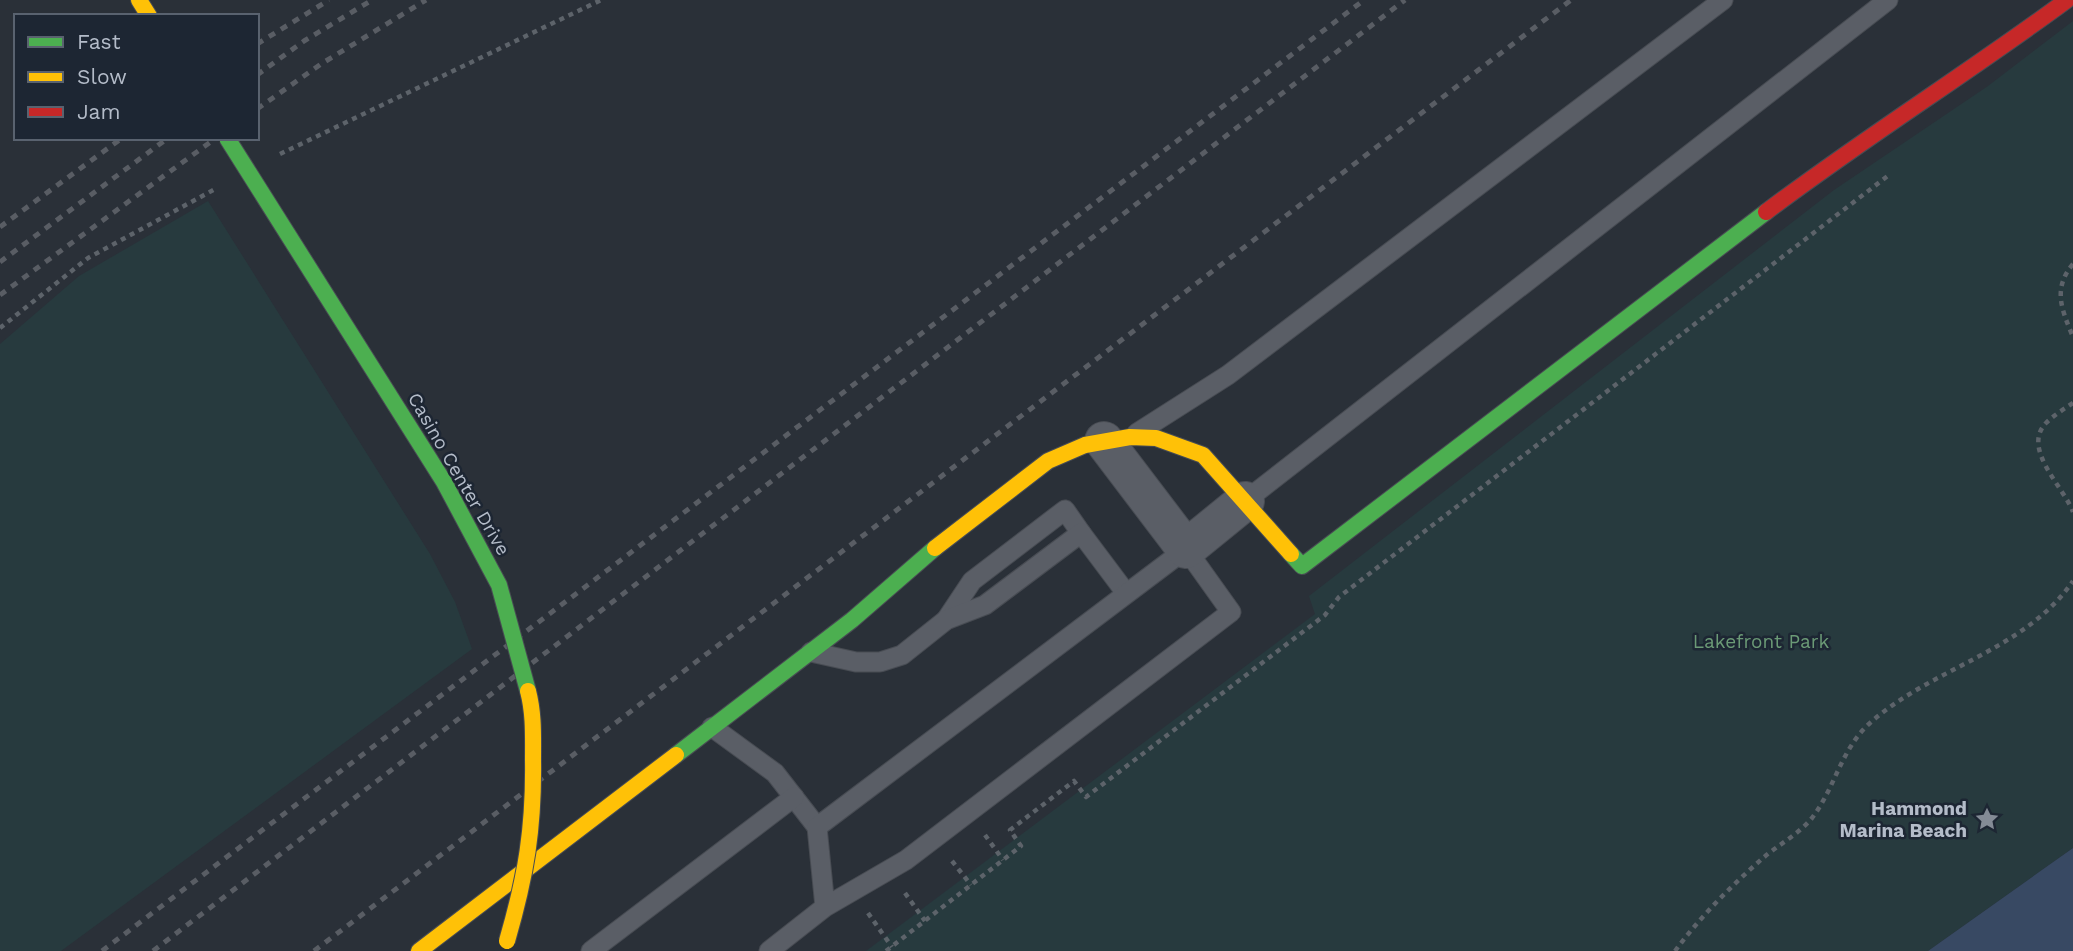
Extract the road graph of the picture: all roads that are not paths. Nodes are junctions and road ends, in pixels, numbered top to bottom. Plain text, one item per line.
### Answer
1 (1723, 0) edge
2 (1888, 0) edge
3 (2067, 0) edge
4 (228, 140) edge
5 (1117, 439) junction
6 (1245, 501) junction
7 (1081, 533) junction
8 (1186, 549) junction
9 (1126, 593) junction
10 (946, 620) junction
11 (810, 652) junction
12 (712, 727) junction
13 (794, 797) junction
14 (817, 827) junction
15 (825, 907) junction
16 (505, 946) edge
17 (419, 951) edge
18 (591, 951) edge
19 (769, 951) edge

1 - 5 lane
2 - 6 lane
3 - 6 street
4 - 16 street, Casino Center Drive, bridge
5 - 6 street
5 - 8 street
5 - 11 street
6 - 8 street
7 - 9 lane
7 - 10 lane
7 - 10 lane
8 - 9 lane
8 - 15 lane
9 - 14 lane
10 - 11 lane
11 - 12 street
12 - 13 lane
12 - 17 street
13 - 14 lane
13 - 18 lane
14 - 15 lane
15 - 19 lane

